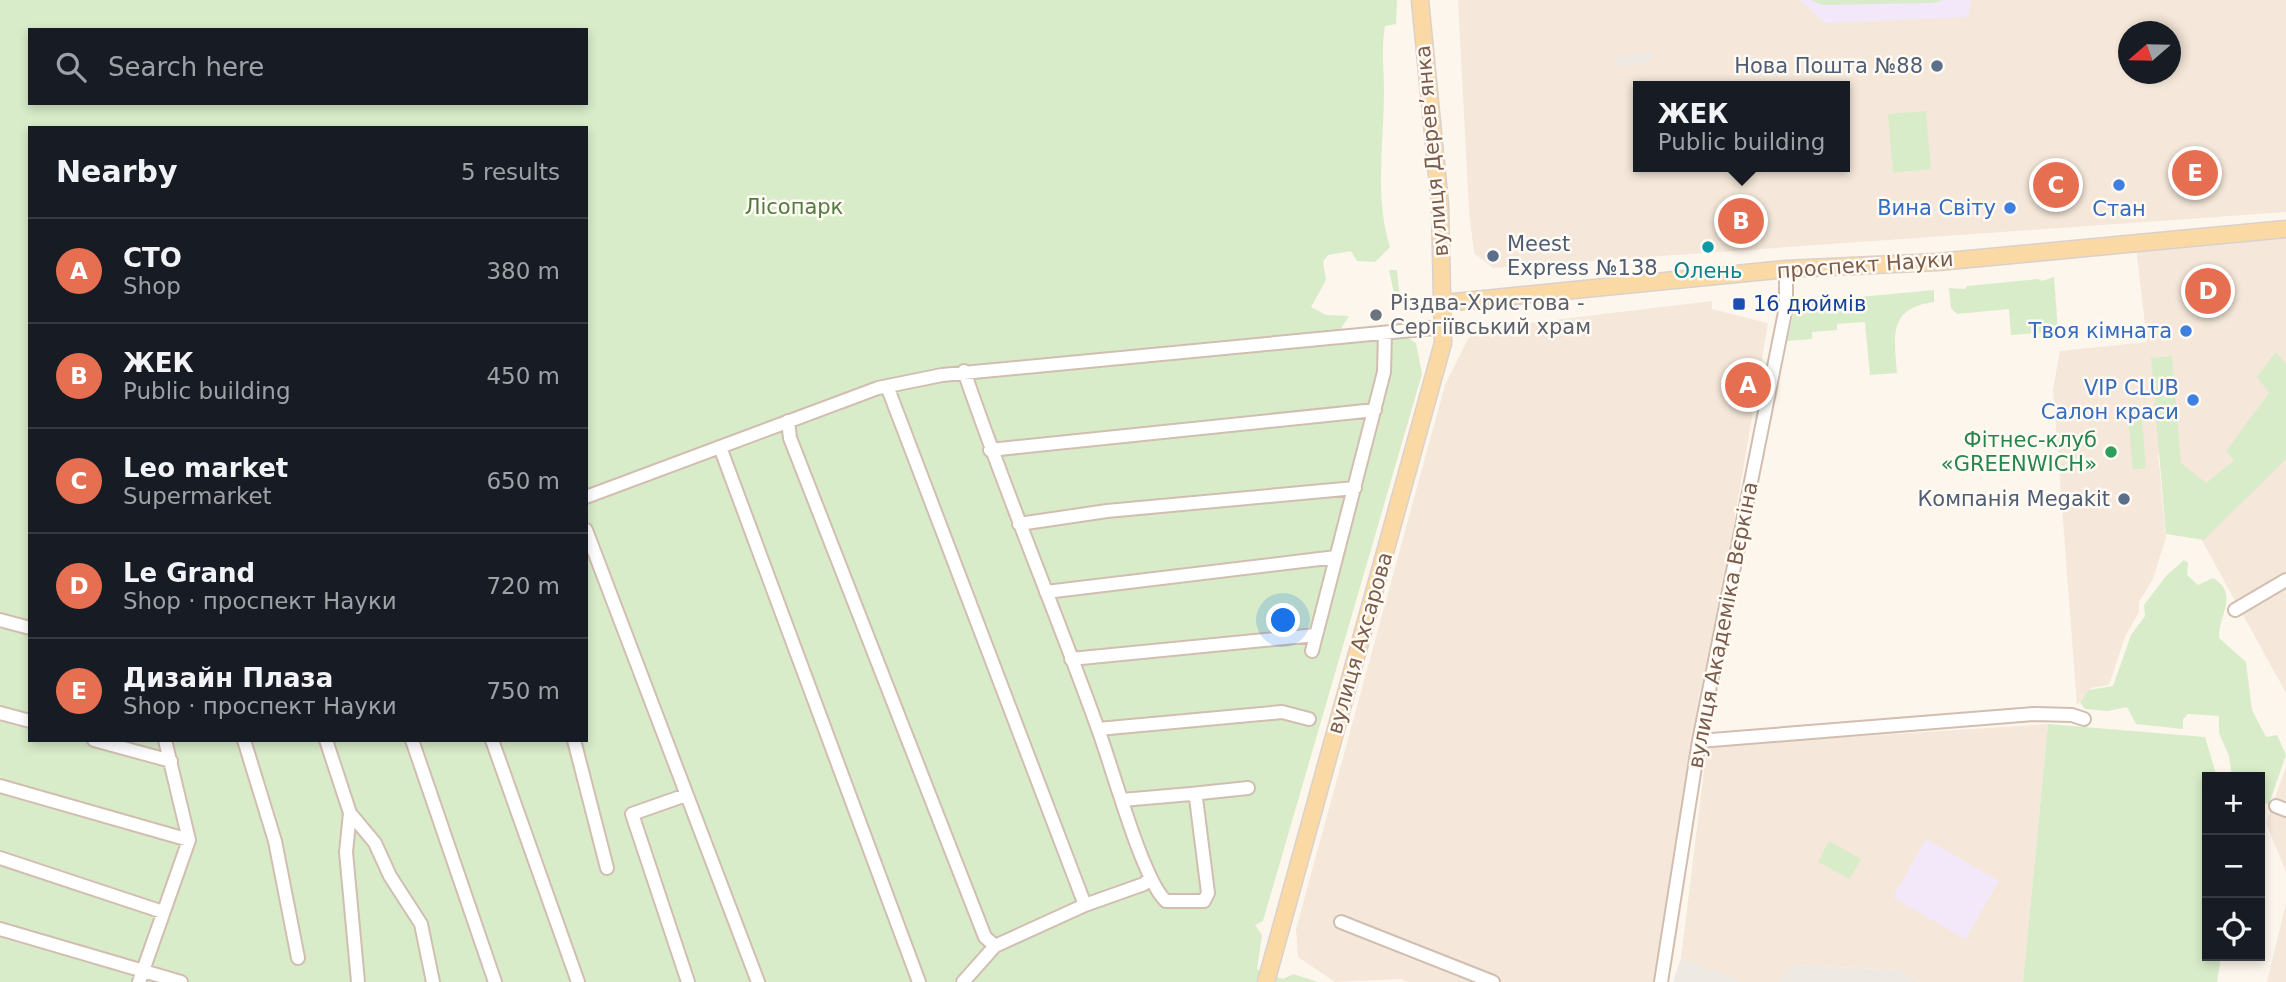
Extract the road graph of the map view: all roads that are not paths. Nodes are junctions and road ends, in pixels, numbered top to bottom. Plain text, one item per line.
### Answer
1 (1420, 0) edge
2 (2286, 229) edge
3 (1786, 269) junction
4 (1444, 303) junction
5 (1444, 327) junction
6 (1385, 333) junction
7 (964, 371) junction
8 (887, 386) junction
9 (1375, 410) junction
10 (788, 421) junction
11 (720, 447) junction
12 (990, 450) junction
13 (1355, 488) junction
14 (588, 496) edge
15 (1019, 524) junction
16 (588, 535) edge
17 (1336, 557) junction
18 (2286, 580) edge
19 (1046, 592) junction
20 (2235, 610) dead end
21 (0, 621) edge
22 (28, 628) edge
23 (1316, 635) junction
24 (1312, 651) dead end
25 (1071, 659) junction
26 (0, 713) edge
27 (1309, 719) dead end
28 (2084, 719) dead end
29 (28, 720) edge
30 (1098, 729) junction
31 (1699, 741) junction
32 (101, 742) edge
33 (166, 742) edge
34 (245, 742) edge
35 (327, 742) edge
36 (413, 742) edge
37 (493, 742) edge
38 (575, 742) edge
39 (171, 761) junction
40 (0, 786) edge
41 (1248, 788) dead end
42 (1191, 794) junction
43 (686, 795) junction
44 (1122, 800) junction
45 (349, 813) junction
46 (189, 840) junction
47 (0, 858) edge
48 (607, 868) dead end
49 (1150, 878) junction
50 (1085, 905) junction
51 (163, 912) junction
52 (1341, 922) dead end
53 (0, 929) edge
54 (995, 946) junction
55 (298, 958) dead end
56 (141, 976) edge
57 (181, 982) edge
58 (358, 982) edge
59 (433, 982) edge
60 (495, 982) edge
61 (578, 982) edge
62 (688, 982) edge
63 (758, 982) edge
64 (919, 982) edge
65 (963, 982) edge
66 (1266, 982) edge
67 (1493, 982) edge
68 (1661, 982) edge

1 - 4 main road, вулиця Дерев’янка
2 - 3 main road, проспект Науки
3 - 4 main road, проспект Науки
3 - 31 street, вулиця Академіка Вєркіна
4 - 5 main road, вулиця Ахсарова
5 - 6 street
5 - 66 main road, вулиця Ахсарова
6 - 7 street
6 - 9 street
7 - 8 street
7 - 12 street
8 - 10 street
8 - 50 street
9 - 12 street
9 - 13 street
10 - 11 street
10 - 54 street
11 - 14 street
11 - 64 street
12 - 15 street
13 - 15 street
13 - 17 street
15 - 19 street
16 - 43 street
17 - 19 street
17 - 23 street
18 - 20 street
19 - 25 street
21 - 22 street
23 - 24 street
23 - 25 street
25 - 30 street
26 - 29 street
27 - 30 street
28 - 31 street
30 - 44 street
31 - 68 street, вулиця Академіка Вєркіна
32 - 39 street
33 - 39 street
34 - 55 street
35 - 45 street
36 - 60 street
37 - 61 street
38 - 48 street
39 - 46 street
40 - 46 street
41 - 42 street
42 - 44 street
42 - 49 street
43 - 62 street
43 - 63 street
44 - 49 street
45 - 58 street
45 - 59 street
46 - 51 street
47 - 51 street
49 - 50 street
50 - 54 street
51 - 56 street
52 - 67 street
53 - 56 street
54 - 65 street
56 - 57 street

